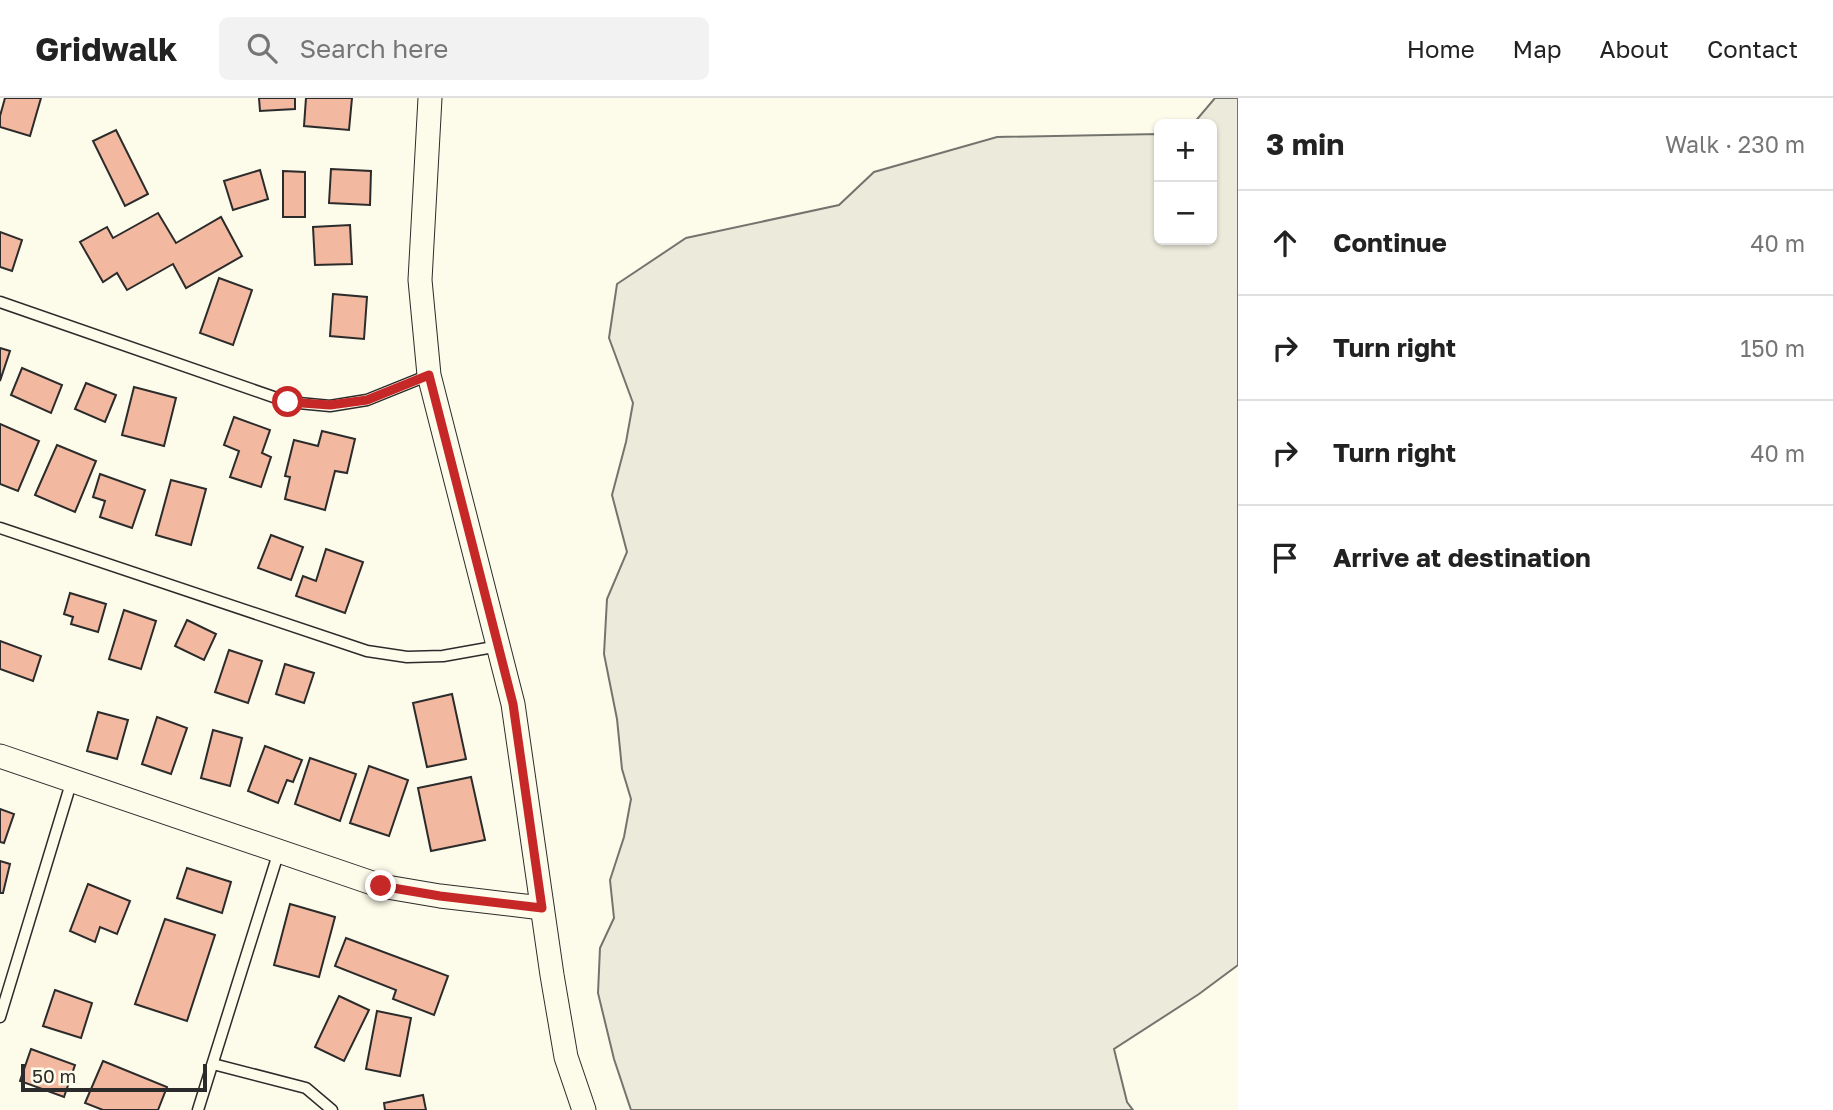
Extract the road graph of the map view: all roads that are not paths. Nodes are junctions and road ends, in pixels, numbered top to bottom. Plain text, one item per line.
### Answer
1 (430, 98) edge
2 (0, 302) edge
3 (429, 375) junction
4 (0, 528) edge
5 (499, 646) junction
6 (0, 756) edge
7 (72, 780) junction
8 (279, 851) junction
9 (542, 908) junction
10 (0, 1017) edge
11 (212, 1064) junction
12 (198, 1110) edge
13 (332, 1110) edge
14 (584, 1110) edge

1 - 3 street
2 - 3 lane
3 - 5 street
4 - 5 lane
5 - 9 street
6 - 7 street
7 - 8 street
7 - 10 lane
8 - 9 street
8 - 11 lane
9 - 14 street
11 - 12 lane
11 - 13 lane

